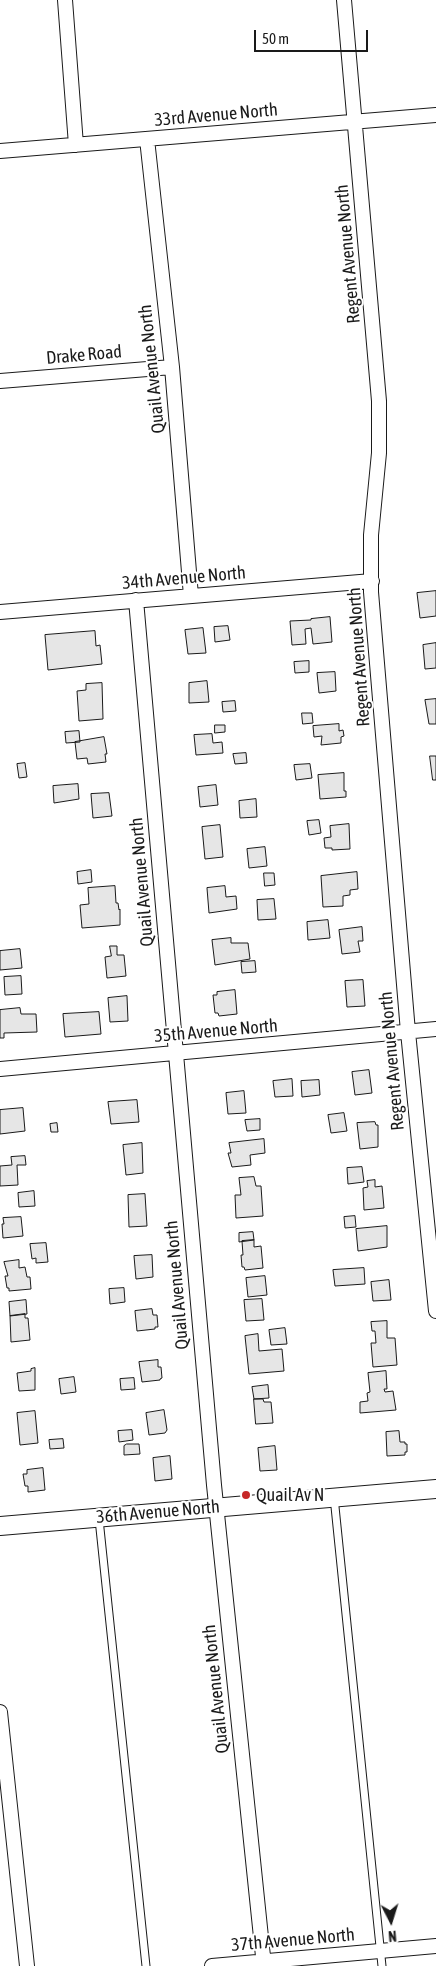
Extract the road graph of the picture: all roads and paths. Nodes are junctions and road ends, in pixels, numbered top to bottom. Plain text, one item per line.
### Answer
1 (65, 0) edge
2 (344, 0) edge
3 (436, 115) edge
4 (355, 121) junction
5 (147, 140) junction
6 (76, 145) junction
7 (0, 151) edge
8 (172, 367) junction
9 (0, 381) edge
10 (372, 581) junction
11 (191, 596) junction
12 (136, 600) junction
13 (0, 612) edge
14 (436, 1029) edge
15 (408, 1032) junction
16 (176, 1054) junction
17 (0, 1069) edge
18 (436, 1311) edge
19 (436, 1489) edge
20 (334, 1497) junction
21 (216, 1507) junction
22 (99, 1518) junction
23 (0, 1526) edge
24 (0, 1712) edge
25 (436, 1946) edge
26 (380, 1951) junction
27 (263, 1964) edge
28 (27, 1966) edge
29 (146, 1966) edge
30 (212, 1966) edge
31 (382, 1966) edge

1 - 6 street
2 - 4 street, Regent Avenue North
3 - 4 street, 33rd Avenue North
4 - 5 street, 33rd Avenue North
4 - 10 street, Regent Avenue North
5 - 6 street, 33rd Avenue North
5 - 8 street, Quail Avenue North
6 - 7 street, 33rd Avenue North
8 - 9 street, Drake Road
8 - 11 street, Quail Avenue North
10 - 11 street, 34th Avenue North
10 - 15 street, Regent Avenue North
11 - 12 street, 34th Avenue North
12 - 13 street, 34th Avenue North
12 - 16 street, Quail Avenue North
14 - 15 street, 35th Avenue North
15 - 16 street, 35th Avenue North
15 - 18 street, Regent Avenue North
16 - 17 street, 35th Avenue North
16 - 21 street, Quail Avenue North
19 - 20 street, 36th Avenue North
20 - 21 street, 36th Avenue North
20 - 26 lane
21 - 22 street, 36th Avenue North
21 - 27 street, Quail Avenue North
22 - 23 street, 36th Avenue North
22 - 29 lane
24 - 28 street
25 - 26 street, 37th Avenue North
26 - 27 street, 37th Avenue North
26 - 31 lane
27 - 30 street, 37th Avenue North

